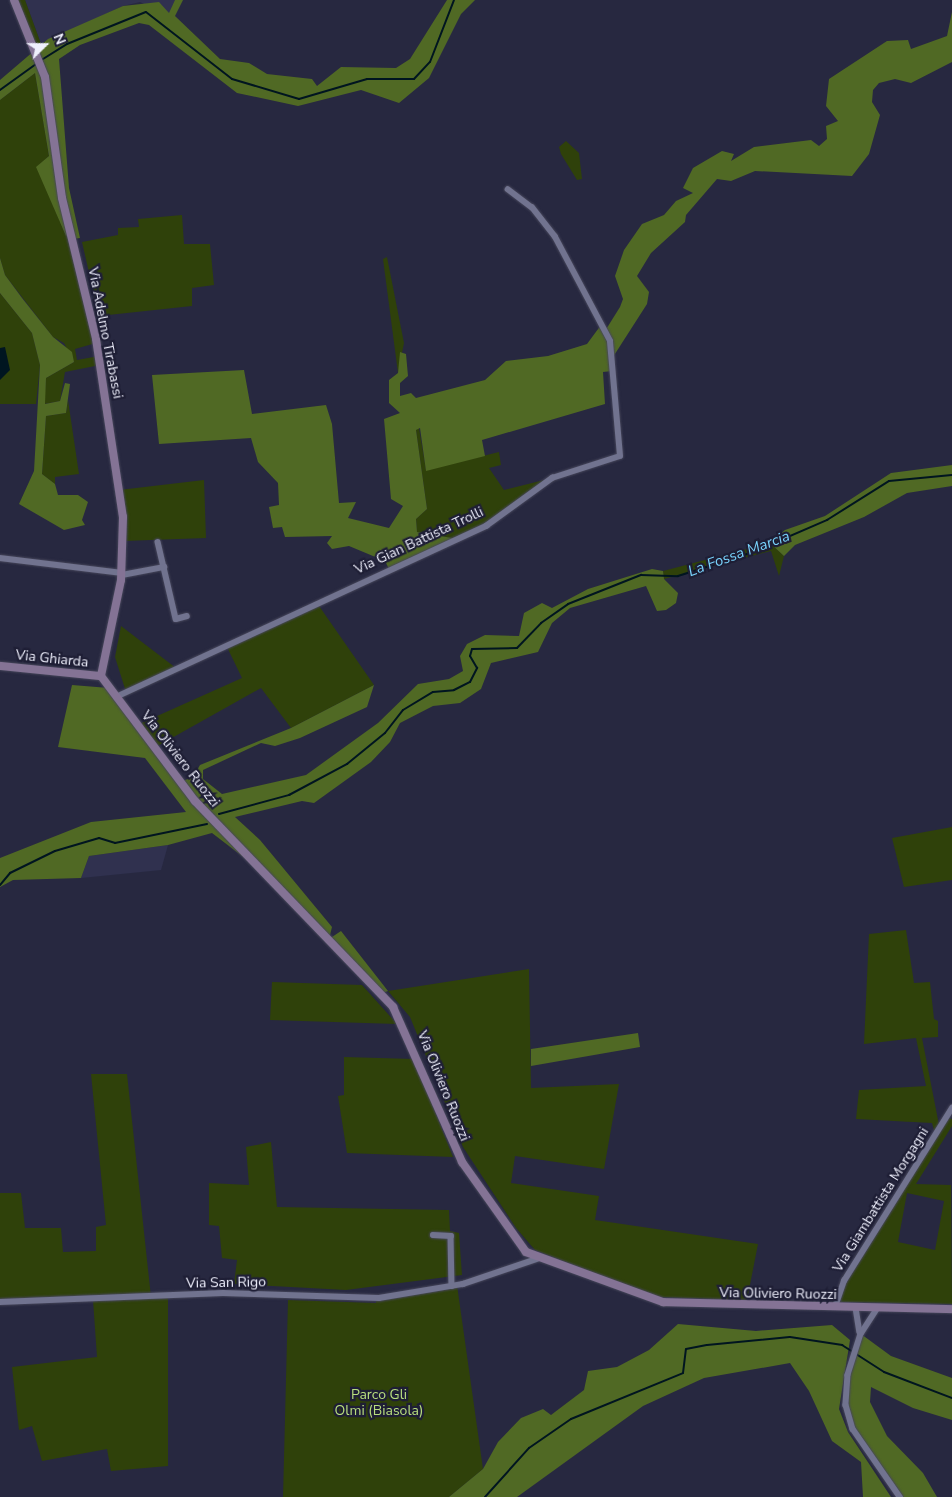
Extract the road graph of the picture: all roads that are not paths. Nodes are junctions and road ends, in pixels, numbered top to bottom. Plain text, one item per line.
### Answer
1 (14, 0) edge
2 (508, 190) dead end
3 (158, 542) dead end
4 (0, 558) edge
5 (164, 567) junction
6 (122, 574) junction
7 (187, 616) dead end
8 (0, 666) edge
9 (101, 676) junction
10 (116, 697) junction
11 (952, 1108) edge
12 (433, 1235) dead end
13 (537, 1259) junction
14 (452, 1286) junction
15 (0, 1302) edge
16 (835, 1307) junction
17 (856, 1308) junction
18 (878, 1308) junction
19 (952, 1309) edge
20 (860, 1334) junction
21 (900, 1497) edge

1 - 6 street, Via Adelmo Tirabassi
2 - 10 street, Via Gian Battista Trolli
3 - 5 street
4 - 6 street
5 - 6 street
5 - 7 street
6 - 9 street, Via Adelmo Tirabassi
8 - 9 street, Via Ghiarda
9 - 10 street, Via Oliviero Ruozzi
10 - 13 street, Via Oliviero Ruozzi
11 - 16 street, Via Giambattista Morgagni
12 - 14 street
13 - 14 street, Via San Rigo
13 - 16 street, Via Oliviero Ruozzi
14 - 15 street, Via San Rigo
16 - 17 street, Via Oliviero Ruozzi
17 - 18 street, Via Oliviero Ruozzi
17 - 20 street
18 - 19 street, Via Oliviero Ruozzi
18 - 20 street
20 - 21 street

